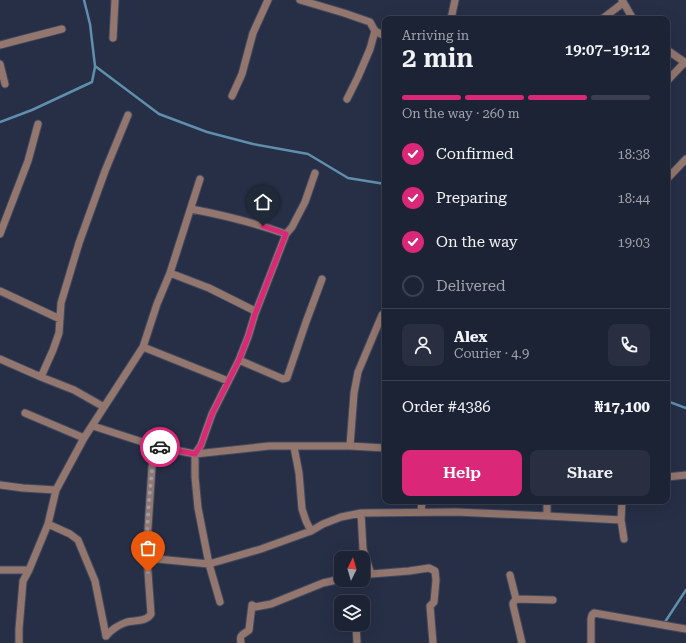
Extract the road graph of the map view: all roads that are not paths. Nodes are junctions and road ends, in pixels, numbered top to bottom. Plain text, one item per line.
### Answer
1 (115, 0) edge
2 (268, 0) edge
3 (300, 0) edge
4 (455, 0) edge
5 (623, 1) edge
6 (452, 16) edge
7 (606, 16) edge
8 (631, 16) edge
9 (62, 29) dead end
10 (375, 31) junction
11 (382, 34) edge
12 (113, 38) dead end
13 (0, 45) edge
14 (670, 52) edge
15 (686, 63) edge
16 (0, 64) edge
17 (670, 78) edge
18 (5, 84) dead end
19 (232, 96) dead end
20 (347, 99) dead end
21 (128, 115) dead end
22 (38, 124) dead end
23 (686, 160) edge
24 (315, 173) dead end
25 (670, 176) edge
26 (200, 179) dead end
27 (191, 209) junction
28 (3, 214) edge
29 (0, 234) edge
30 (286, 234) junction
31 (170, 272) junction
32 (322, 279) dead end
33 (0, 291) edge
34 (255, 314) junction
35 (382, 315) dead end
36 (60, 319) junction
37 (143, 347) junction
38 (0, 359) edge
39 (239, 360) junction
40 (41, 377) junction
41 (228, 381) junction
42 (104, 407) junction
43 (25, 413) dead end
44 (93, 426) junction
45 (84, 438) junction
46 (155, 446) junction
47 (350, 446) junction
48 (294, 447) junction
49 (382, 448) edge
50 (195, 454) junction
51 (686, 476) edge
52 (670, 477) edge
53 (0, 485) edge
54 (56, 490) junction
55 (422, 504) edge
56 (547, 504) edge
57 (622, 504) edge
58 (421, 512) junction
59 (361, 513) junction
60 (547, 516) junction
61 (621, 520) junction
62 (48, 524) junction
63 (312, 531) junction
64 (624, 539) dead end
65 (147, 558) junction
66 (209, 564) junction
67 (0, 570) edge
68 (29, 570) junction
69 (371, 574) joint
70 (510, 575) dead end
71 (334, 581) edge
72 (516, 599) junction
73 (553, 600) dead end
74 (220, 602) dead end
75 (686, 628) edge
76 (356, 631) edge
77 (19, 643) edge
78 (241, 643) edge
79 (357, 643) edge
80 (433, 643) edge
81 (522, 643) edge
82 (591, 643) edge

1 - 12 street
2 - 19 street
3 - 10 street
4 - 6 street
5 - 7 street
5 - 8 street
9 - 13 street
10 - 11 street
10 - 20 street
14 - 15 street
15 - 17 street
16 - 18 street
21 - 36 street
22 - 28 street
23 - 25 street
24 - 30 street
26 - 27 street
27 - 30 street
27 - 31 street
28 - 29 street
30 - 34 street
31 - 34 street
31 - 37 street
32 - 39 street
33 - 36 street
34 - 39 street
35 - 47 street
36 - 40 street
37 - 41 street
37 - 42 street
38 - 40 street
39 - 41 street
40 - 42 street
41 - 50 street
42 - 44 street
43 - 45 street
44 - 45 street
44 - 46 street
45 - 54 street
46 - 50 street
46 - 65 street
47 - 48 street
47 - 49 street
48 - 50 street
48 - 63 street
50 - 66 street
51 - 52 street
53 - 54 street
54 - 62 street
55 - 58 street
56 - 60 street
57 - 61 street
58 - 59 street
58 - 60 street
59 - 63 street
59 - 69 street
60 - 61 street
61 - 64 street
62 - 65 street
62 - 68 street
63 - 66 street
65 - 66 street
66 - 74 street
67 - 68 street
68 - 77 street
69 - 80 street
70 - 72 street
71 - 78 street
72 - 73 street
72 - 81 street
75 - 82 street
76 - 79 street

